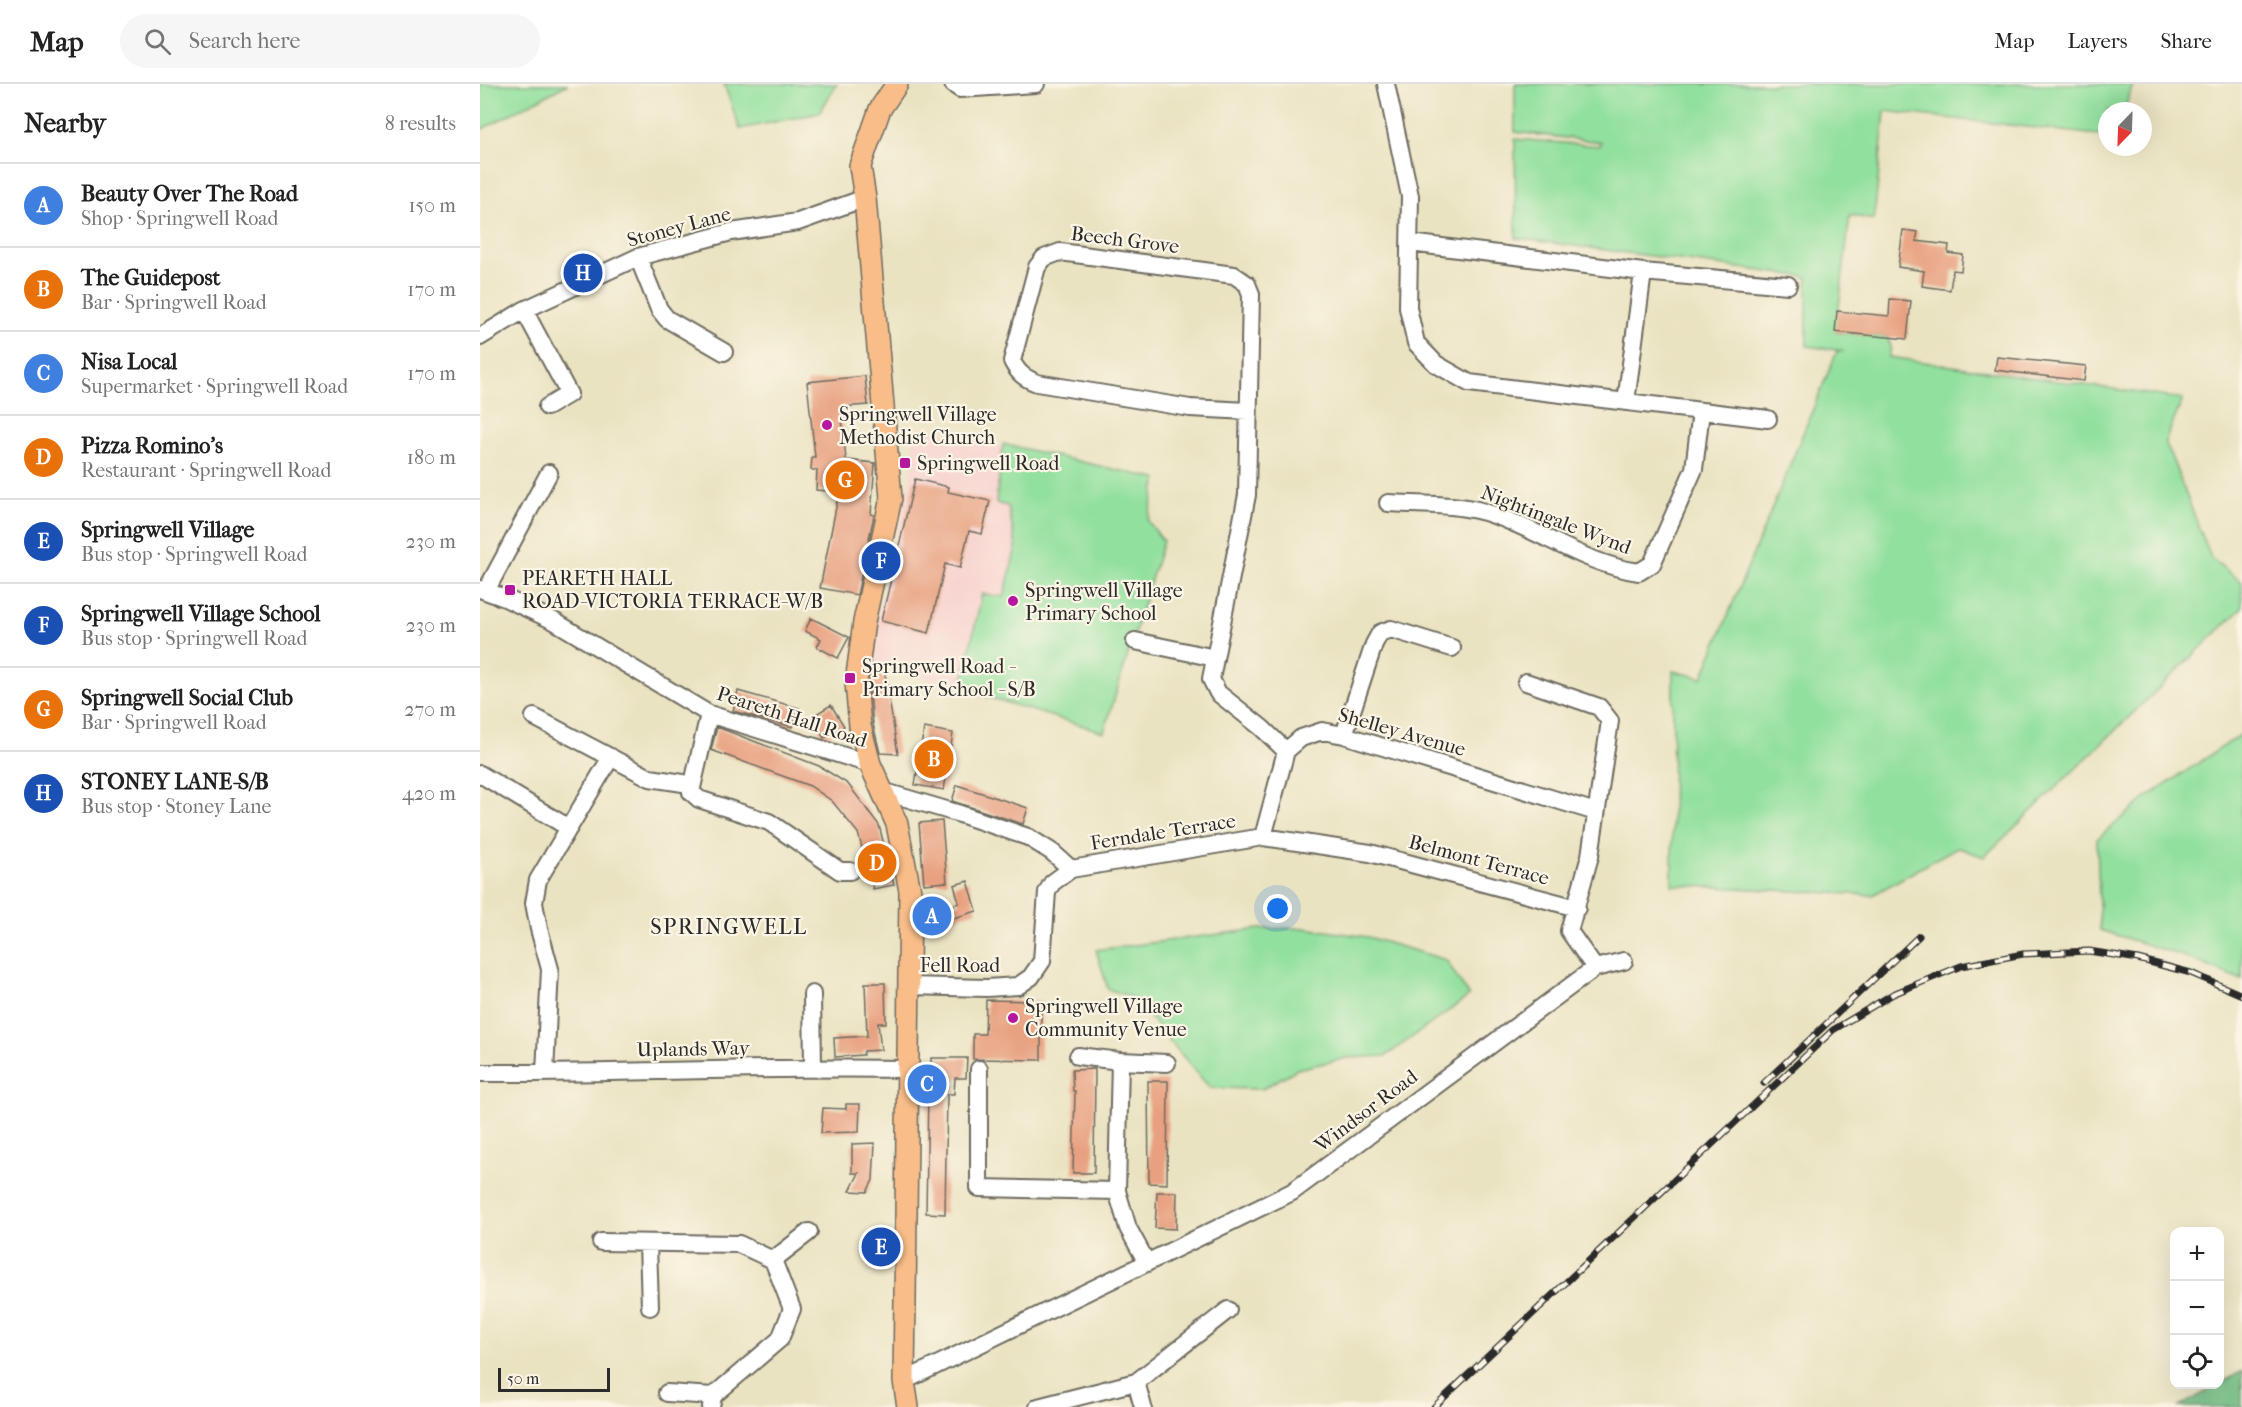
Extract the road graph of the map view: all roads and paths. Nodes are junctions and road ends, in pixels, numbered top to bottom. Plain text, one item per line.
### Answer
1 (897, 84) edge
2 (953, 84) edge
3 (1036, 84) edge
4 (1386, 84) edge
5 (866, 198) junction
6 (1410, 243) junction
7 (638, 257) junction
8 (1643, 272) junction
9 (1788, 285) dead end
10 (524, 310) junction
11 (480, 337) edge
12 (724, 352) dead end
13 (1626, 402) junction
14 (547, 407) dead end
15 (1248, 411) junction
16 (1701, 411) junction
17 (1768, 419) dead end
18 (549, 473) dead end
19 (1388, 503) dead end
20 (483, 590) edge
21 (1135, 641) dead end
22 (1452, 648) dead end
23 (1215, 658) junction
24 (1526, 682) dead end
25 (709, 714) junction
26 (534, 717) dead end
27 (1344, 735) junction
28 (1286, 751) junction
29 (611, 757) junction
30 (870, 764) junction
31 (480, 774) edge
32 (683, 783) dead end
33 (882, 791) junction
34 (1596, 813) junction
35 (569, 828) junction
36 (1263, 837) junction
37 (1370, 853) joint
38 (1071, 868) junction
39 (850, 871) dead end
40 (1577, 908) junction
41 (1624, 961) dead end
42 (1595, 968) junction
43 (909, 986) junction
44 (812, 994) dead end
45 (1078, 1056) dead end
46 (1120, 1062) junction
47 (1167, 1063) dead end
48 (813, 1067) junction
49 (907, 1069) junction
50 (979, 1069) dead end
51 (480, 1073) edge
52 (545, 1074) junction
53 (1117, 1191) junction
54 (809, 1232) dead end
55 (601, 1242) dead end
56 (648, 1244) junction
57 (773, 1260) junction
58 (1147, 1263) junction
59 (650, 1307) dead end
60 (1228, 1310) dead end
61 (904, 1380) junction
62 (1136, 1382) junction
63 (667, 1393) dead end
64 (712, 1402) edge
65 (908, 1407) edge
66 (1038, 1407) edge
67 (1143, 1407) edge

1 - 5 main road
2 - 3 street
4 - 6 street
5 - 7 street, Stoney Lane
5 - 30 main road
6 - 8 street
6 - 13 street
7 - 10 street, Stoney Lane
7 - 12 street
8 - 9 street
8 - 13 street
10 - 11 street, Stoney Lane
10 - 14 street
13 - 16 street
15 - 15 street, Beech Grove
15 - 23 street, Beech Grove
16 - 17 street
16 - 19 street, Nightingale Wynd
18 - 20 street
20 - 25 street, Peareth Hall Road
21 - 23 street
22 - 27 street
23 - 28 street, Beech Grove
24 - 34 street
25 - 30 street, Peareth Hall Road
25 - 39 street
26 - 29 street
27 - 28 street, Shelley Avenue
27 - 34 street, Shelley Avenue
28 - 36 street
29 - 32 street
29 - 35 street
30 - 33 main road
31 - 35 street
33 - 38 street
33 - 43 main road
34 - 40 street
35 - 52 street
36 - 37 street, Ferndale Terrace
36 - 38 street, Ferndale Terrace
37 - 40 street, Belmont Terrace
38 - 43 street, Fell Road
40 - 42 street
41 - 42 street, Windsor Road
42 - 58 street, Windsor Road
43 - 49 main road
44 - 48 street
45 - 46 street
46 - 47 street
46 - 53 street
48 - 49 street, Uplands Way
48 - 52 street, Uplands Way
49 - 61 main road
50 - 53 street
51 - 52 street, Uplands Way
53 - 58 street
54 - 57 street
55 - 56 street
56 - 57 street
56 - 59 street
57 - 64 street
58 - 61 street, Windsor Road
60 - 62 street
61 - 65 main road
62 - 66 street
62 - 67 street
63 - 64 street

